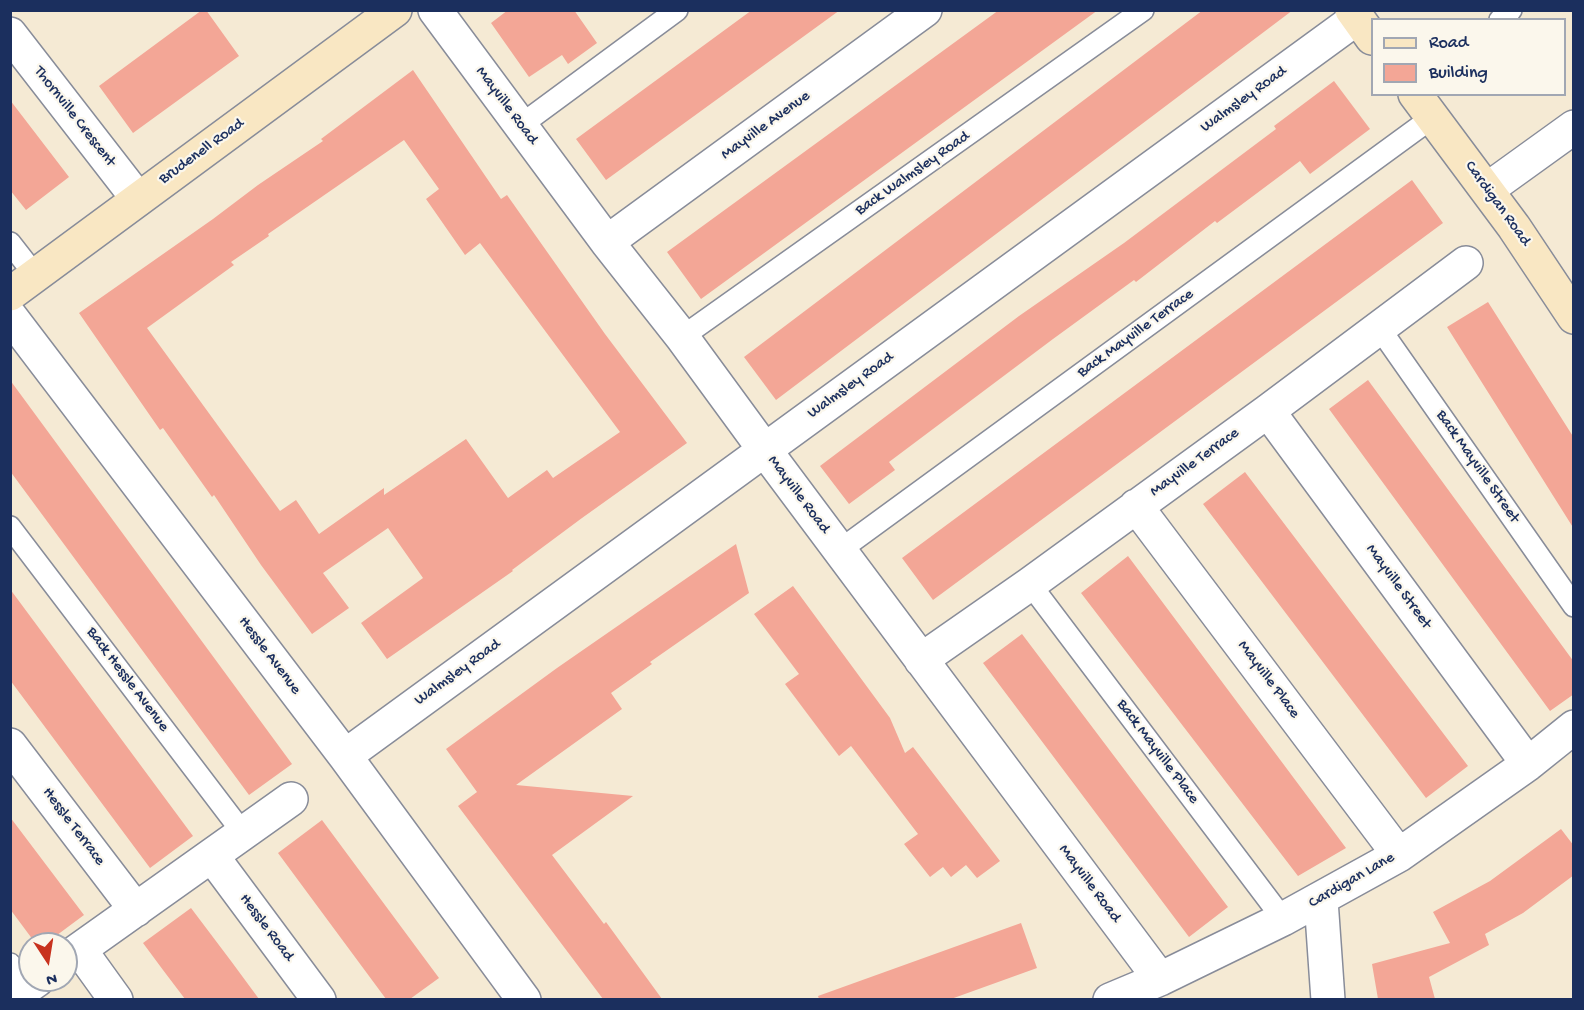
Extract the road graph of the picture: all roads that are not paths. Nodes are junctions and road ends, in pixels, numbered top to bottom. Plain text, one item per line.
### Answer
1 (395, 10) edge
2 (435, 10) edge
3 (677, 10) edge
4 (925, 10) edge
5 (1143, 10) edge
6 (1361, 22) edge
7 (10, 34) edge
8 (1424, 106) edge
9 (521, 125) junction
10 (1574, 127) edge
11 (1488, 189) junction
12 (138, 199) junction
13 (607, 242) junction
14 (10, 243) edge
15 (1466, 263) dead end
16 (23, 285) edge
17 (1569, 299) edge
18 (10, 316) edge
19 (1380, 328) junction
20 (682, 337) junction
21 (1268, 411) junction
22 (764, 449) junction
23 (1136, 506) junction
24 (10, 527) edge
25 (840, 550) junction
26 (1030, 584) junction
27 (1574, 606) edge
28 (921, 660) junction
29 (1574, 727) edge
30 (10, 745) edge
31 (345, 756) junction
32 (1528, 764) junction
33 (291, 799) dead end
34 (243, 833) junction
35 (1399, 855) junction
36 (212, 856) junction
37 (1321, 900) junction
38 (136, 910) junction
39 (1283, 919) junction
40 (78, 951) edge
41 (78, 959) edge
42 (1161, 979) junction
43 (116, 999) edge
44 (320, 999) edge
45 (524, 999) edge
46 (1110, 999) edge
47 (1328, 999) edge

1 - 12 street, Brudenell Road
2 - 9 street, Mayville Road
3 - 9 lane
4 - 13 street, Mayville Avenue
5 - 20 lane, Back Walmsley Road
6 - 22 street, Walmsley Road
7 - 12 street, Thornville Crescent
8 - 11 street, Cardigan Road
8 - 25 lane, Back Mayville Terrace
9 - 13 street, Mayville Road
10 - 11 street
11 - 17 street, Cardigan Road
12 - 16 street, Brudenell Road
13 - 20 street, Mayville Road
14 - 16 lane
15 - 19 street, Mayville Terrace
18 - 31 street, Hessle Avenue
19 - 21 street, Mayville Terrace
19 - 27 lane, Back Mayville Street
20 - 22 street, Mayville Road
21 - 23 street, Mayville Terrace
21 - 32 street, Mayville Street
22 - 25 street, Mayville Road
22 - 31 street, Walmsley Road
23 - 26 street, Mayville Terrace
23 - 35 street, Mayville Place
24 - 34 lane, Back Hessle Avenue
25 - 28 street, Mayville Road
26 - 28 street, Mayville Terrace
26 - 39 lane, Back Mayville Place
28 - 42 street, Mayville Road
29 - 32 street, Cardigan Lane
30 - 38 street, Hessle Terrace
31 - 45 street, Hessle Avenue
32 - 35 street, Cardigan Lane
33 - 34 street
34 - 36 street
35 - 37 street, Cardigan Lane
36 - 38 street
36 - 44 street, Hessle Road
37 - 39 street, Cardigan Lane
37 - 47 street
38 - 40 street
39 - 42 street, Cardigan Lane
41 - 43 street
42 - 46 street, Cardigan Lane

